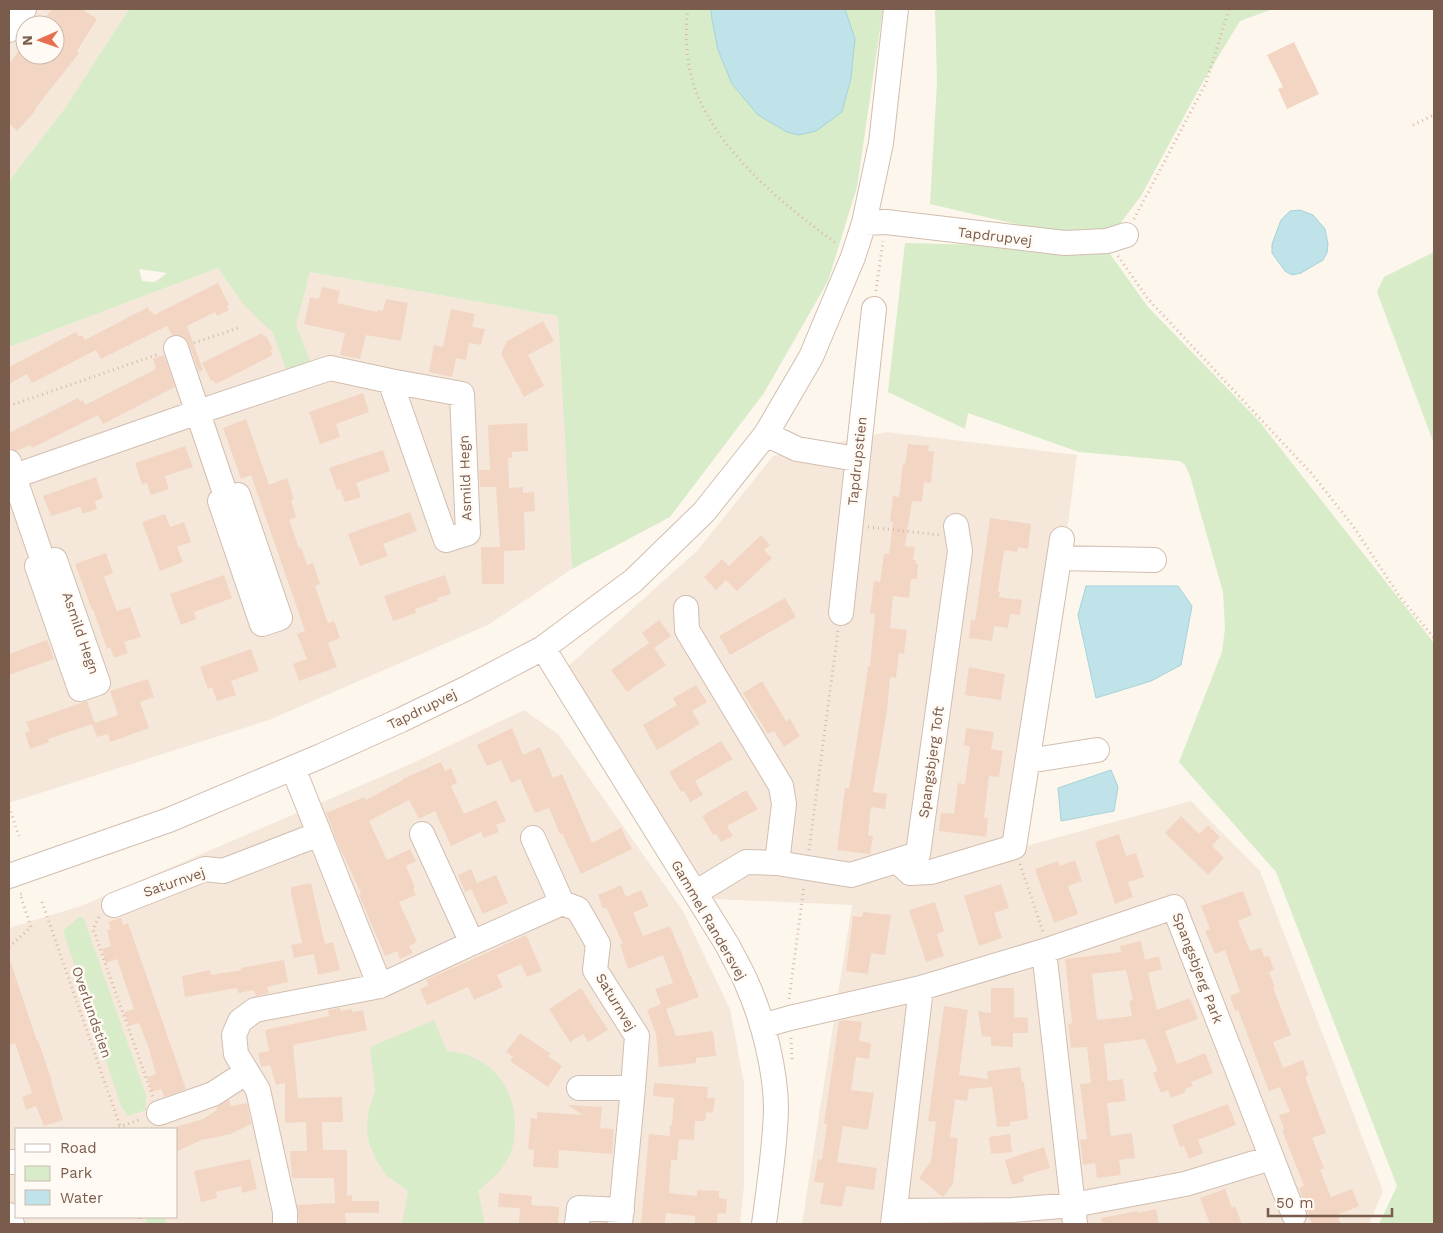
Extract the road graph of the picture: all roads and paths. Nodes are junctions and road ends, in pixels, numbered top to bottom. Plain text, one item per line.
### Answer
1 (24, 9) edge
2 (688, 9) edge
3 (896, 9) edge
4 (1229, 9) edge
5 (9, 30) edge
6 (1434, 115) edge
7 (1413, 125) dead end
8 (864, 223) junction
9 (1116, 238) junction
10 (854, 257) junction
11 (874, 310) dead end
12 (238, 328) dead end
13 (176, 348) junction
14 (390, 381) junction
15 (9, 406) edge
16 (198, 412) junction
17 (766, 434) junction
18 (857, 459) junction
19 (10, 472) edge
20 (466, 485) junction
21 (430, 496) junction
22 (227, 499) junction
23 (850, 524) junction
24 (956, 530) joint
25 (1154, 560) dead end
26 (44, 564) dead end
27 (686, 608) dead end
28 (841, 613) joint
29 (1434, 638) edge
30 (543, 648) junction
31 (1097, 750) dead end
32 (1028, 761) junction
33 (293, 768) junction
34 (9, 807) edge
35 (319, 834) junction
36 (422, 834) dead end
37 (19, 836) dead end
38 (533, 838) dead end
39 (1014, 847) junction
40 (897, 861) junction
41 (777, 863) junction
42 (807, 868) junction
43 (9, 876) edge
44 (28, 891) dead end
45 (695, 893) junction
46 (42, 902) dead end
47 (562, 903) junction
48 (114, 905) joint
49 (472, 943) junction
50 (9, 947) edge
51 (1047, 950) junction
52 (380, 986) junction
53 (921, 988) junction
54 (790, 1018) junction
55 (762, 1026) junction
56 (793, 1065) dead end
57 (247, 1072) junction
58 (579, 1088) dead end
59 (633, 1088) junction
60 (159, 1113) junction
61 (121, 1128) edge
62 (1271, 1158) junction
63 (9, 1215) edge
64 (1074, 1215) edge
65 (1294, 1215) dead end
66 (621, 1217) edge
67 (894, 1218) edge
68 (12, 1224) edge
69 (284, 1224) edge
70 (577, 1224) edge
71 (764, 1224) edge

1 - 5 street
2 - 10 path
3 - 8 street, Tapdrupvej
4 - 9 path
6 - 7 path
8 - 9 street, Tapdrupvej
8 - 10 street, Tapdrupvej
9 - 29 path
10 - 17 street, Tapdrupvej
11 - 18 street, Tapdrupstien
12 - 13 path
13 - 15 path
13 - 16 street
14 - 16 street, Asmild Hegn
14 - 20 street, Asmild Hegn
14 - 21 street, Asmild Hegn
16 - 19 street, Asmild Hegn
16 - 22 street
17 - 18 street
17 - 30 street, Tapdrupvej
18 - 23 street, Tapdrupstien
19 - 26 street, Asmild Hegn
20 - 21 street
20 - 21 street, Asmild Hegn
22 - 22 street
23 - 24 path
23 - 28 street, Tapdrupstien
24 - 40 street, Spangsbjerg Toft
25 - 32 street
27 - 41 street
28 - 42 path
30 - 33 street, Tapdrupvej
30 - 45 street, Gammel Randersvej
31 - 32 street
32 - 39 street
33 - 35 street
33 - 43 street, Tapdrupvej
34 - 37 path
35 - 48 street, Saturnvej
35 - 52 street
36 - 49 street
38 - 47 street
39 - 40 street
39 - 51 path
40 - 42 street, Spangsbjerg Toft
41 - 42 street, Spangsbjerg Toft
41 - 45 street, Spangsbjerg Toft
42 - 54 path
44 - 50 path
45 - 55 street, Gammel Randersvej
46 - 61 path, Overlundstien
47 - 49 street
47 - 59 street, Saturnvej
48 - 60 path
49 - 52 street
51 - 53 street, Spangsbjerg Park
51 - 62 street, Spangsbjerg Park
51 - 64 street
52 - 57 street
53 - 54 street, Spangsbjerg Park
53 - 67 street
54 - 55 street, Spangsbjerg Park
54 - 56 path
55 - 71 street, Gammel Randersvej
57 - 60 street
57 - 69 street
58 - 59 street
59 - 66 street, Saturnvej
60 - 61 path
62 - 64 street
62 - 65 street, Spangsbjerg Park
63 - 68 street
64 - 67 street
66 - 70 street, Saturnvej

